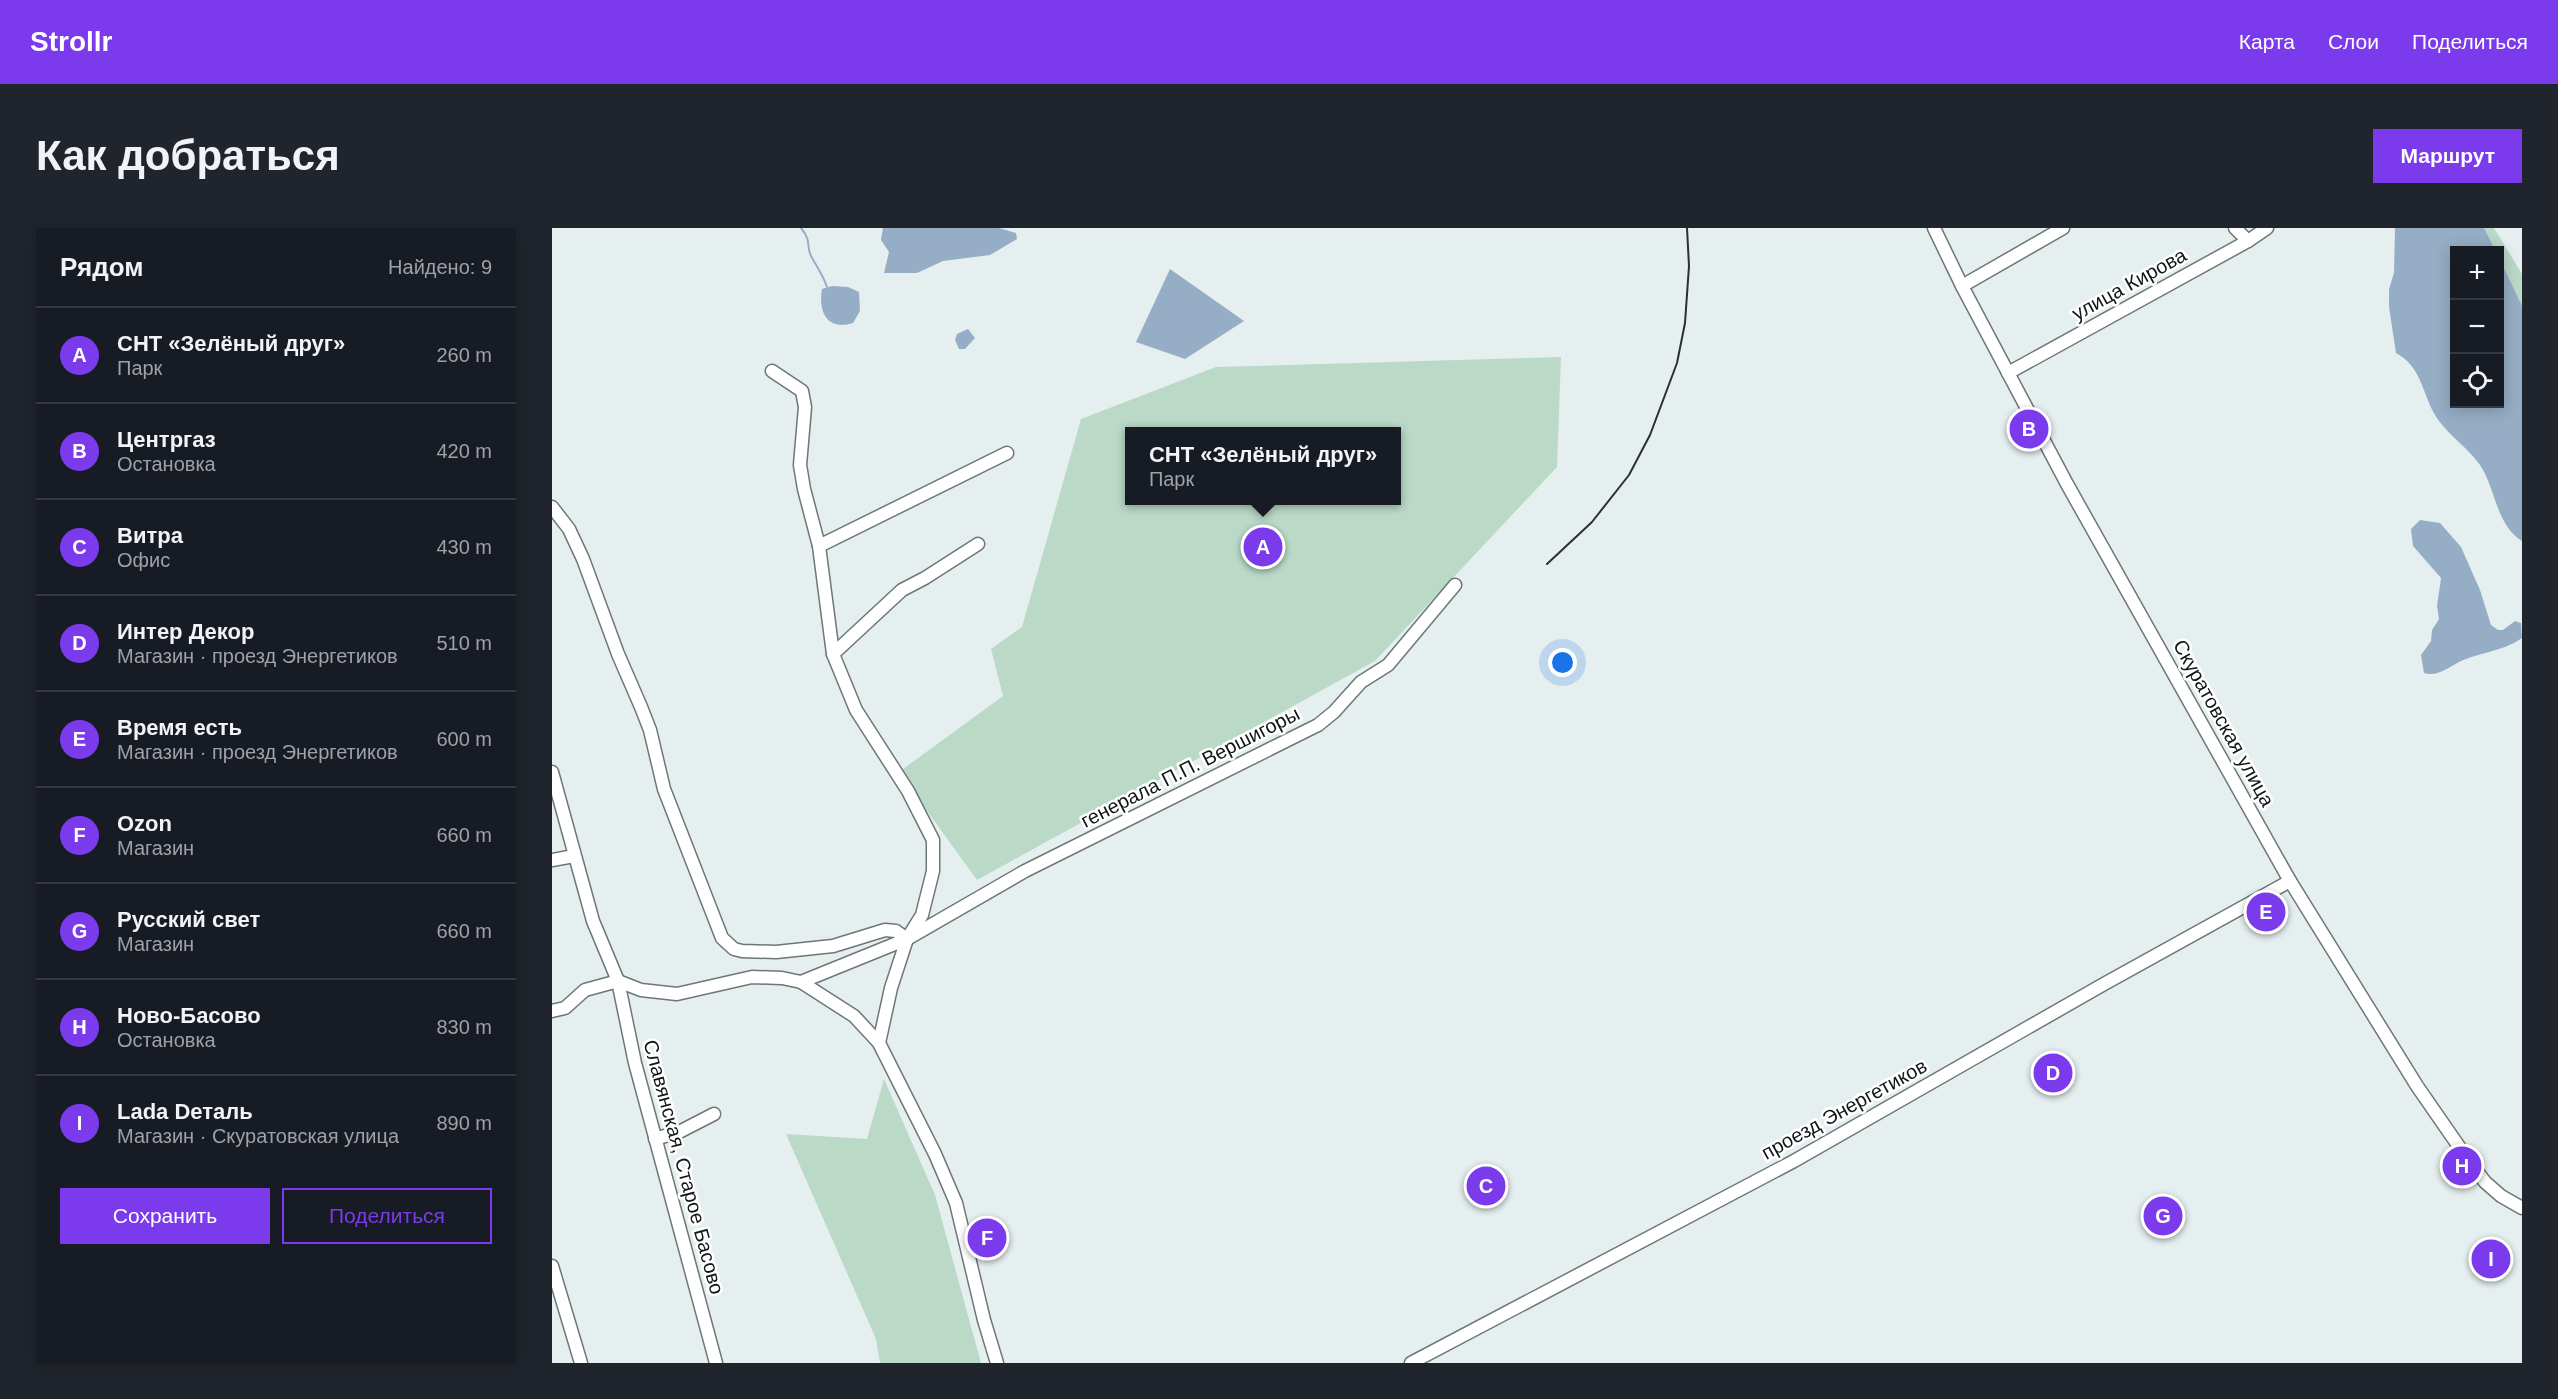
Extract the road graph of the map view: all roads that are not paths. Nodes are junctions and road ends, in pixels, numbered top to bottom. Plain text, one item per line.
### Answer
1 (1934, 228) edge
2 (2063, 228) edge
3 (2235, 228) edge
4 (2267, 228) edge
5 (2248, 241) junction
6 (1962, 286) junction
7 (772, 371) dead end
8 (2008, 373) junction
9 (1007, 453) dead end
10 (552, 507) edge
11 (978, 544) dead end
12 (819, 546) junction
13 (1455, 585) dead end
14 (833, 654) junction
15 (552, 772) edge
16 (574, 856) junction
17 (552, 860) edge
18 (2290, 881) junction
19 (907, 939) junction
20 (618, 981) junction
21 (801, 982) junction
22 (552, 1011) edge
23 (879, 1042) junction
24 (714, 1114) dead end
25 (655, 1139) junction
26 (2522, 1208) edge
27 (552, 1266) edge
28 (581, 1363) edge
29 (716, 1363) edge
30 (997, 1363) edge
31 (1411, 1363) edge

1 - 6 street, Скуратовская улица
2 - 6 street
3 - 5 street
4 - 5 street, улица Кирова
5 - 8 street, улица Кирова
6 - 8 street, Скуратовская улица
7 - 12 street
8 - 18 street, Скуратовская улица
9 - 12 street
10 - 19 street
11 - 14 street
12 - 14 street
13 - 19 street, генерала П.П. Вершигоры
14 - 19 street
15 - 16 street, Славянская, Старое Басово
16 - 17 street
16 - 20 street, Славянская, Старое Басово
18 - 26 street, Скуратовская улица
18 - 31 street, проезд Энергетиков
19 - 21 street, генерала П.П. Вершигоры
19 - 23 street
20 - 21 street
20 - 22 street
20 - 25 street, Славянская, Старое Басово
21 - 23 street
23 - 30 street
24 - 25 street
25 - 29 street, Славянская, Старое Басово
27 - 28 street

